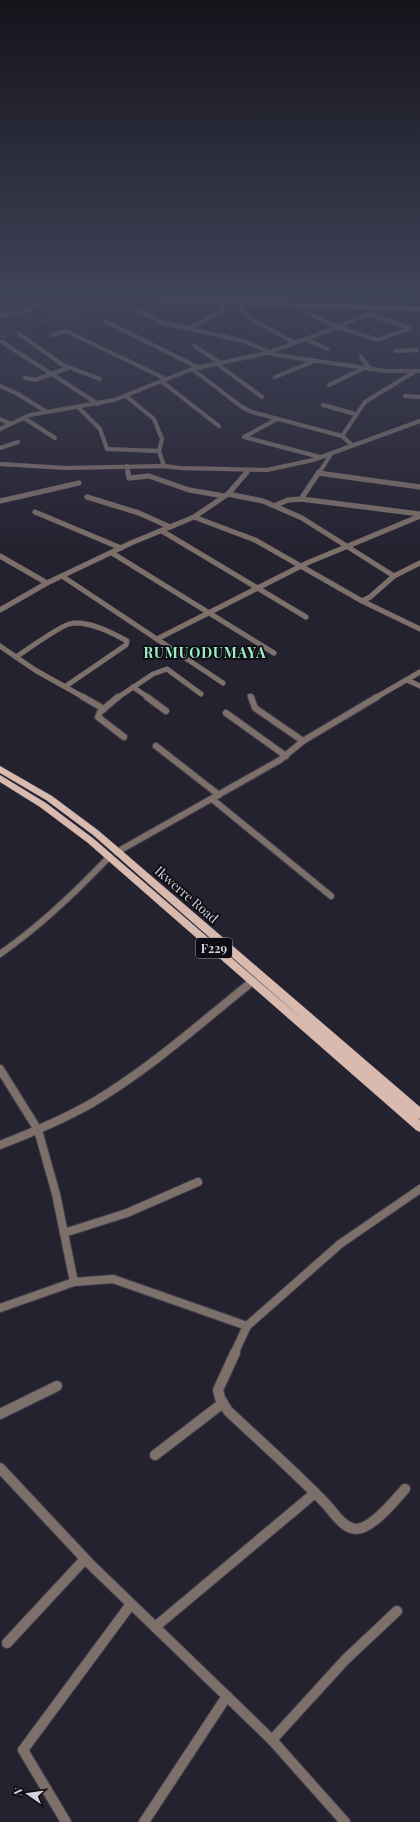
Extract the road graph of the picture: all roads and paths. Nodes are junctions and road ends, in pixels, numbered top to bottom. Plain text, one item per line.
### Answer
1 (60, 380) edge
2 (207, 380) edge
3 (240, 380) edge
4 (339, 380) edge
5 (402, 380) edge
6 (161, 381) joint
7 (329, 385) dead end
8 (0, 386) edge
9 (126, 396) junction
10 (406, 396) dead end
11 (262, 397) dead end
12 (420, 397) edge
13 (98, 404) junction
14 (323, 405) dead end
15 (78, 407) junction
16 (47, 412) junction
17 (355, 414) junction
18 (24, 418) junction
19 (0, 419) edge
20 (277, 419) junction
21 (420, 421) edge
22 (11, 424) junction
23 (219, 426) dead end
24 (0, 429) edge
25 (342, 436) junction
26 (55, 438) dead end
27 (18, 442) dead end
28 (352, 445) junction
29 (0, 448) edge
30 (159, 451) junction
31 (332, 453) junction
32 (322, 458) junction
33 (0, 464) edge
34 (19, 464) junction
35 (127, 466) junction
36 (164, 466) junction
37 (0, 469) edge
38 (247, 472) junction
39 (318, 473) junction
40 (79, 483) dead end
41 (420, 487) edge
42 (226, 495) junction
43 (87, 497) dead end
44 (301, 499) junction
45 (0, 501) edge
46 (276, 505) junction
47 (35, 512) dead end
48 (420, 515) edge
49 (194, 517) junction
50 (170, 527) junction
51 (162, 531) junction
52 (347, 545) junction
53 (121, 548) junction
54 (112, 553) junction
55 (0, 556) edge
56 (420, 563) edge
57 (301, 566) junction
58 (62, 576) junction
59 (394, 576) junction
60 (47, 583) junction
61 (258, 588) junction
62 (362, 601) junction
63 (0, 610) edge
64 (208, 612) junction
65 (306, 617) dead end
66 (420, 628) edge
67 (157, 639) junction
68 (0, 646) edge
69 (274, 653) dead end
70 (16, 657) junction
71 (420, 672) edge
72 (407, 680) junction
73 (223, 683) dead end
74 (66, 686) junction
75 (420, 686) edge
76 (133, 687) junction
77 (201, 694) dead end
78 (250, 696) dead end
79 (104, 709) junction
80 (166, 710) dead end
81 (226, 713) dead end
82 (124, 737) dead end
83 (303, 741) junction
84 (156, 746) dead end
85 (286, 756) junction
86 (0, 769) edge
87 (0, 778) edge
88 (219, 795) junction
89 (212, 800) junction
90 (113, 855) junction
91 (331, 896) dead end
92 (0, 954) edge
93 (253, 981) junction
94 (0, 1069) edge
95 (419, 1112) edge
96 (420, 1127) edge
97 (38, 1130) junction
98 (0, 1145) edge
99 (198, 1182) dead end
100 (420, 1189) edge
101 (64, 1233) junction
102 (74, 1282) junction
103 (0, 1308) edge
104 (247, 1326) junction
105 (57, 1386) dead end
106 (223, 1403) junction
107 (0, 1414) edge
108 (156, 1455) dead end
109 (0, 1468) edge
110 (405, 1489) dead end
111 (315, 1493) junction
112 (85, 1559) junction
113 (131, 1604) junction
114 (396, 1611) dead end
115 (155, 1627) junction
116 (7, 1643) dead end
117 (227, 1696) junction
118 (272, 1740) junction
119 (66, 1822) edge
120 (144, 1822) edge
121 (344, 1822) edge

1 - 13 street
2 - 20 street
3 - 11 street
4 - 7 street
5 - 17 street
6 - 9 street
6 - 23 street
8 - 16 street
9 - 13 street
9 - 30 street
10 - 12 street
13 - 15 street
14 - 17 street
15 - 16 street
15 - 30 street
16 - 18 street
17 - 25 street
18 - 22 street
18 - 26 street
19 - 22 street
20 - 25 street
20 - 32 street
21 - 28 street
22 - 24 street
25 - 28 street
27 - 29 street
28 - 31 street
30 - 36 street
31 - 32 street
31 - 39 street
32 - 38 street
33 - 34 street
34 - 35 street
34 - 37 street
35 - 36 street
35 - 42 street
36 - 38 street
38 - 42 street
39 - 41 street
39 - 44 street
40 - 45 street
42 - 46 street
42 - 49 street
43 - 50 street
44 - 46 street
44 - 48 street
46 - 52 street
47 - 53 street
48 - 52 street
49 - 50 street
49 - 57 street
50 - 51 street
51 - 53 street
51 - 61 street
52 - 57 street
52 - 59 street
53 - 54 street
54 - 58 street
54 - 64 street
55 - 60 street
56 - 59 street
57 - 61 street
57 - 62 street
58 - 60 street
58 - 67 street
59 - 62 street
60 - 63 street
61 - 64 street
61 - 65 street
62 - 66 street
64 - 67 street
64 - 69 street
67 - 73 street
68 - 70 street
70 - 74 street
70 - 74 street
71 - 72 street
72 - 75 street
72 - 83 street
74 - 79 street
76 - 77 street
76 - 79 street
76 - 80 street
78 - 83 street
79 - 82 street
81 - 85 street
83 - 85 street
84 - 88 street
85 - 88 street
86 - 90 main road, Ikwerre Road / F229
87 - 90 main road, F229
88 - 89 street
89 - 90 street
89 - 91 street
90 - 92 street
90 - 93 main road, F229
90 - 95 main road, Ikwerre Road / F229
93 - 96 main road, F229
93 - 97 street
94 - 97 street
97 - 98 street
97 - 101 street
99 - 101 street
100 - 104 street
101 - 102 street
102 - 103 street
102 - 104 street
104 - 106 street
105 - 107 street
106 - 108 street
106 - 111 street
109 - 112 street
110 - 111 street
111 - 115 street
112 - 113 street
112 - 116 street
113 - 115 street
113 - 119 street
114 - 118 street
115 - 117 street
117 - 118 street
117 - 120 street
118 - 121 street

